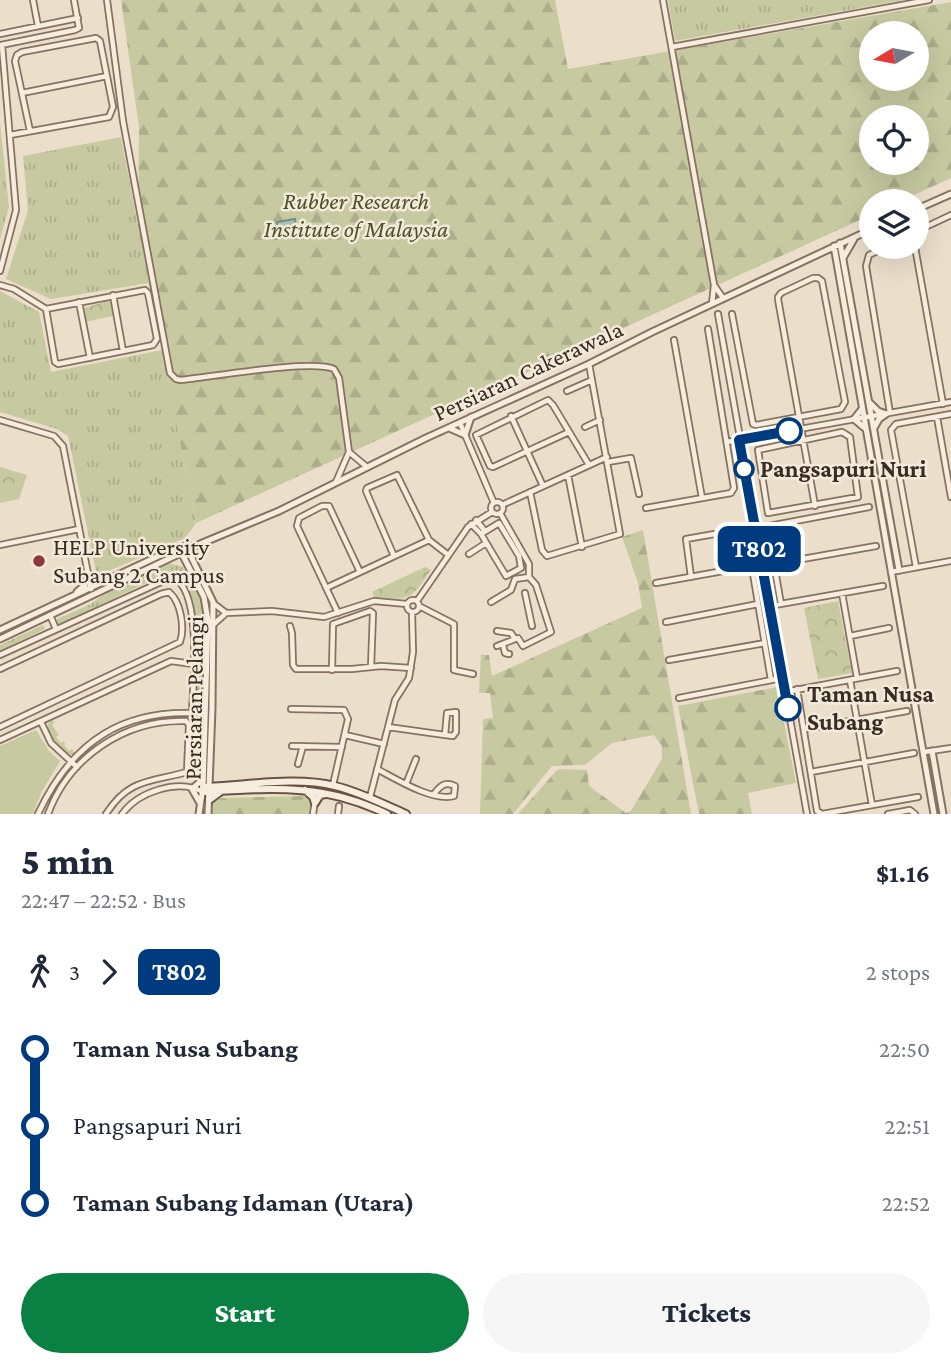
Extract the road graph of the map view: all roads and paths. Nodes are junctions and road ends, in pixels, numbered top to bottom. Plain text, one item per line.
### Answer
1 (33, 0) edge
2 (74, 0) edge
3 (107, 0) edge
4 (663, 0) edge
5 (929, 0) edge
6 (78, 18) junction
7 (38, 26) junction
8 (0, 33) edge
9 (1, 45) edge
10 (672, 47) junction
11 (107, 76) junction
12 (22, 93) junction
13 (30, 131) junction
14 (10, 135) junction
15 (951, 194) edge
16 (929, 204) edge
17 (951, 215) edge
18 (929, 225) edge
19 (859, 235) edge
20 (856, 236) junction
21 (837, 245) junction
22 (821, 252) junction
23 (840, 259) junction
24 (868, 259) edge
25 (917, 259) edge
26 (0, 271) edge
27 (0, 285) edge
28 (714, 285) junction
29 (113, 295) junction
30 (723, 298) junction
31 (79, 302) junction
32 (712, 304) junction
33 (46, 309) junction
34 (718, 314) dead end
35 (733, 314) dead end
36 (708, 329) dead end
37 (674, 340) dead end
38 (124, 351) junction
39 (90, 358) junction
40 (589, 364) junction
41 (593, 380) junction
42 (567, 391) dead end
43 (951, 402) edge
44 (870, 403) junction
45 (943, 404) junction
46 (862, 405) junction
47 (888, 414) junction
48 (951, 414) edge
49 (511, 416) junction
50 (872, 416) junction
51 (799, 417) junction
52 (937, 417) junction
53 (471, 418) junction
54 (864, 418) junction
55 (854, 419) junction
56 (0, 420) edge
57 (600, 420) junction
58 (460, 423) junction
59 (585, 427) dead end
60 (449, 428) junction
61 (874, 428) junction
62 (801, 429) junction
63 (866, 429) junction
64 (569, 432) junction
65 (465, 435) junction
66 (803, 439) junction
67 (739, 440) junction
68 (727, 442) junction
69 (528, 451) junction
70 (349, 452) junction
71 (607, 460) junction
72 (948, 463) edge
73 (589, 465) junction
74 (367, 467) junction
75 (568, 475) junction
76 (335, 483) junction
77 (543, 486) junction
78 (530, 492) junction
79 (639, 494) dead end
80 (951, 497) edge
81 (702, 498) junction
82 (494, 503) junction
83 (502, 505) junction
84 (815, 506) junction
85 (869, 507) dead end
86 (646, 508) dead end
87 (492, 512) junction
88 (500, 513) junction
89 (474, 522) junction
90 (79, 529) junction
91 (483, 532) junction
92 (429, 540) junction
93 (486, 543) junction
94 (202, 544) junction
95 (0, 545) edge
96 (876, 546) dead end
97 (582, 547) junction
98 (187, 548) junction
99 (180, 551) junction
100 (447, 554) junction
101 (469, 555) dead end
102 (394, 556) junction
103 (168, 559) junction
104 (951, 561) edge
105 (186, 564) junction
106 (195, 564) junction
107 (774, 564) junction
108 (751, 566) junction
109 (916, 567) junction
110 (899, 570) junction
111 (360, 572) junction
112 (891, 572) junction
113 (88, 573) junction
114 (528, 577) junction
115 (691, 577) junction
116 (106, 581) junction
117 (656, 583) dead end
118 (883, 586) dead end
119 (91, 588) junction
120 (326, 588) junction
121 (525, 593) dead end
122 (842, 593) junction
123 (94, 595) junction
124 (72, 597) junction
125 (213, 602) junction
126 (491, 602) dead end
127 (108, 604) junction
128 (407, 604) junction
129 (418, 604) junction
130 (758, 604) junction
131 (781, 604) junction
132 (769, 606) junction
133 (542, 607) junction
134 (528, 610) junction
135 (412, 612) junction
136 (226, 613) junction
137 (338, 613) junction
138 (50, 615) junction
139 (114, 616) junction
140 (666, 622) dead end
141 (214, 624) junction
142 (290, 626) dead end
143 (532, 626) dead end
144 (889, 628) dead end
145 (56, 629) junction
146 (0, 630) edge
147 (498, 631) dead end
148 (850, 636) junction
149 (0, 639) edge
150 (515, 639) junction
151 (765, 643) junction
152 (1, 654) edge
153 (509, 654) dead end
154 (669, 660) dead end
155 (193, 664) junction
156 (7, 666) junction
157 (372, 667) junction
158 (411, 668) junction
159 (0, 669) edge
160 (332, 670) junction
161 (897, 671) dead end
162 (473, 674) dead end
163 (782, 678) junction
164 (857, 678) junction
165 (771, 680) junction
166 (850, 680) junction
167 (83, 689) junction
168 (797, 690) junction
169 (785, 692) junction
170 (679, 698) dead end
171 (88, 700) junction
172 (291, 709) dead end
173 (907, 711) dead end
174 (192, 713) junction
175 (205, 715) junction
176 (856, 720) junction
177 (41, 722) junction
178 (0, 727) edge
179 (388, 727) junction
180 (804, 729) junction
181 (345, 735) junction
182 (445, 735) junction
183 (0, 740) edge
184 (383, 744) junction
185 (292, 746) dead end
186 (303, 746) junction
187 (342, 747) junction
188 (951, 748) edge
189 (932, 751) junction
190 (924, 752) junction
191 (914, 753) dead end
192 (416, 759) dead end
193 (70, 761) junction
194 (864, 762) junction
195 (298, 764) dead end
196 (77, 767) junction
197 (377, 769) junction
198 (926, 770) junction
199 (811, 772) junction
200 (206, 778) junction
201 (405, 784) junction
202 (316, 787) junction
203 (222, 788) junction
204 (202, 789) junction
205 (304, 789) junction
206 (331, 789) junction
207 (434, 794) junction
208 (370, 797) junction
209 (918, 797) dead end
210 (116, 800) junction
211 (209, 800) junction
212 (314, 803) junction
213 (201, 805) junction
214 (872, 805) junction
215 (339, 806) dead end
216 (124, 812) edge
217 (914, 813) edge
218 (38, 814) edge
219 (48, 814) edge
220 (106, 814) edge
221 (200, 814) edge
222 (208, 814) edge
223 (313, 814) edge
224 (338, 814) edge
225 (387, 814) edge
226 (406, 814) edge
227 (807, 814) edge
228 (822, 814) edge
229 (888, 814) edge
230 (934, 814) edge
231 (943, 814) edge

1 - 7 street
2 - 6 street
3 - 70 street
4 - 10 street
5 - 10 street
6 - 7 street
6 - 9 street
7 - 8 street
9 - 14 street
10 - 28 street
11 - 12 street
11 - 12 street
11 - 13 street
12 - 13 street
13 - 14 street
14 - 26 street
15 - 16 street
17 - 18 street
19 - 20 street, Persiaran Cakerawala
20 - 21 street, Persiaran Cakerawala
20 - 23 street
21 - 22 street, Persiaran Cakerawala
21 - 23 street
22 - 23 street
22 - 30 street, Persiaran Cakerawala
23 - 44 street
23 - 46 street
24 - 47 street
25 - 45 street
27 - 33 street
28 - 30 street
28 - 32 street
29 - 31 street
29 - 38 street
29 - 38 street
30 - 32 street, Persiaran Cakerawala
31 - 33 street
31 - 39 street
32 - 40 street, Persiaran Cakerawala
33 - 39 street
34 - 67 street
35 - 51 street
36 - 68 street
37 - 81 street
38 - 39 street
40 - 41 street
40 - 53 street, Persiaran Cakerawala
41 - 42 street
41 - 57 street
43 - 45 street
44 - 47 street
44 - 50 street
45 - 47 street
46 - 54 street
46 - 55 street
47 - 50 street
47 - 61 street
48 - 52 street
49 - 64 street
49 - 69 street
49 - 69 street
50 - 54 street
50 - 61 street
51 - 51 street
51 - 62 street
52 - 72 street
52 - 109 street
53 - 58 street, Persiaran Cakerawala
53 - 65 street
54 - 55 street
54 - 63 street
55 - 62 street
55 - 63 street
56 - 90 street
57 - 59 street
57 - 71 street
58 - 60 street, Persiaran Cakerawala
58 - 65 street
60 - 65 street
60 - 74 street, Persiaran Cakerawala
61 - 110 street
62 - 66 street
62 - 67 street
63 - 112 street
64 - 69 street
64 - 73 street
65 - 82 street
66 - 84 street
66 - 84 street
66 - 84 street
67 - 68 street
67 - 132 street
68 - 81 street
69 - 77 street
70 - 74 street
70 - 76 street
71 - 73 street
71 - 79 street
71 - 97 street
72 - 80 street
73 - 75 street
74 - 76 street, Persiaran Cakerawala
75 - 77 street
75 - 97 street
76 - 94 street, Persiaran Cakerawala
77 - 78 street
78 - 83 street
78 - 97 street
81 - 86 street
82 - 83 street
82 - 87 street
83 - 88 street
85 - 107 street
87 - 88 street
87 - 89 street
88 - 114 street
89 - 91 street
89 - 100 street
90 - 95 street
90 - 113 street
91 - 93 street
91 - 93 street
92 - 100 street
92 - 102 street
92 - 102 street
93 - 101 street
94 - 98 street, Persiaran Cakerawala
94 - 106 street
96 - 107 street
98 - 99 street, Persiaran Cakerawala
98 - 106 street, Persiaran Pelangi
99 - 103 street, Persiaran Cakerawala
99 - 105 street, Persiaran Pelangi
99 - 116 street, Persiaran Cakerawala
100 - 129 street
102 - 111 street
103 - 105 street
103 - 123 street, Persiaran Cakerawala
104 - 109 street
105 - 175 street, Persiaran Pelangi
106 - 125 street, Persiaran Pelangi
107 - 131 street
108 - 115 street
108 - 115 street
108 - 130 street
109 - 110 street
110 - 112 street
111 - 120 street
111 - 120 street
112 - 190 street
113 - 116 street
113 - 119 street
113 - 124 street
114 - 126 street
114 - 133 street
115 - 117 street
116 - 119 street, Persiaran Cakerawala
118 - 122 street
119 - 123 street
119 - 124 street, Persiaran Cakerawala
120 - 137 street
121 - 134 street
122 - 131 street
122 - 148 street
123 - 138 street, Persiaran Cakerawala
124 - 146 street, Persiaran Cakerawala
125 - 136 street
125 - 141 street, Persiaran Pelangi
127 - 139 street
127 - 145 street
127 - 155 street
128 - 129 street
128 - 135 street
128 - 137 street
129 - 135 street
129 - 162 street
130 - 140 street
130 - 151 street
131 - 132 street
132 - 163 street
133 - 134 street
133 - 150 street
134 - 143 street
135 - 158 street
136 - 137 street
136 - 141 street
138 - 145 street
138 - 149 street, Persiaran Cakerawala
139 - 156 street
139 - 167 street
141 - 200 street, Persiaran Pelangi
142 - 160 street
144 - 148 street
145 - 152 street
147 - 150 street
148 - 164 street
150 - 153 street
151 - 154 street
151 - 165 street
152 - 156 street
155 - 171 street
155 - 174 street
156 - 159 street
157 - 158 street
157 - 160 street
157 - 160 street
158 - 179 street
161 - 164 street
163 - 165 street
163 - 169 street
164 - 166 street
165 - 170 street
166 - 168 street
166 - 176 street
167 - 171 street
167 - 178 street
168 - 169 street
168 - 180 street
169 - 227 street
171 - 177 street
172 - 181 street
173 - 176 street
174 - 175 street
174 - 193 street
175 - 200 street, Persiaran Pelangi
176 - 180 street
176 - 194 street
177 - 183 street
177 - 193 street
179 - 182 street
179 - 184 street
180 - 199 street
181 - 184 street
181 - 187 street
182 - 182 street
184 - 197 street
185 - 186 street
186 - 187 street
186 - 195 street
187 - 206 street
188 - 189 street
189 - 190 street
189 - 198 street
189 - 231 street
190 - 198 street
191 - 194 street
192 - 201 street
193 - 196 street
193 - 218 street
194 - 199 street
194 - 214 street
196 - 210 street
196 - 219 street
197 - 201 street
197 - 208 street
198 - 230 street
199 - 228 street
200 - 203 main road
200 - 204 street, Persiaran Pelangi
200 - 204 street
201 - 207 street
202 - 203 main road
202 - 205 main road
202 - 206 main road
202 - 212 street
203 - 204 main road
203 - 205 main road
203 - 211 main road
204 - 211 street, Persiaran Pelangi
204 - 213 street, Persiaran Pelangi
204 - 213 street
204 - 216 street
205 - 212 main road
206 - 208 main road
206 - 212 main road
206 - 225 main road
207 - 207 street
208 - 226 main road
209 - 214 street
210 - 216 street
210 - 220 street
211 - 222 street, Persiaran Pelangi
212 - 223 street
213 - 221 street, Persiaran Pelangi
214 - 228 street
215 - 224 street
217 - 229 street

